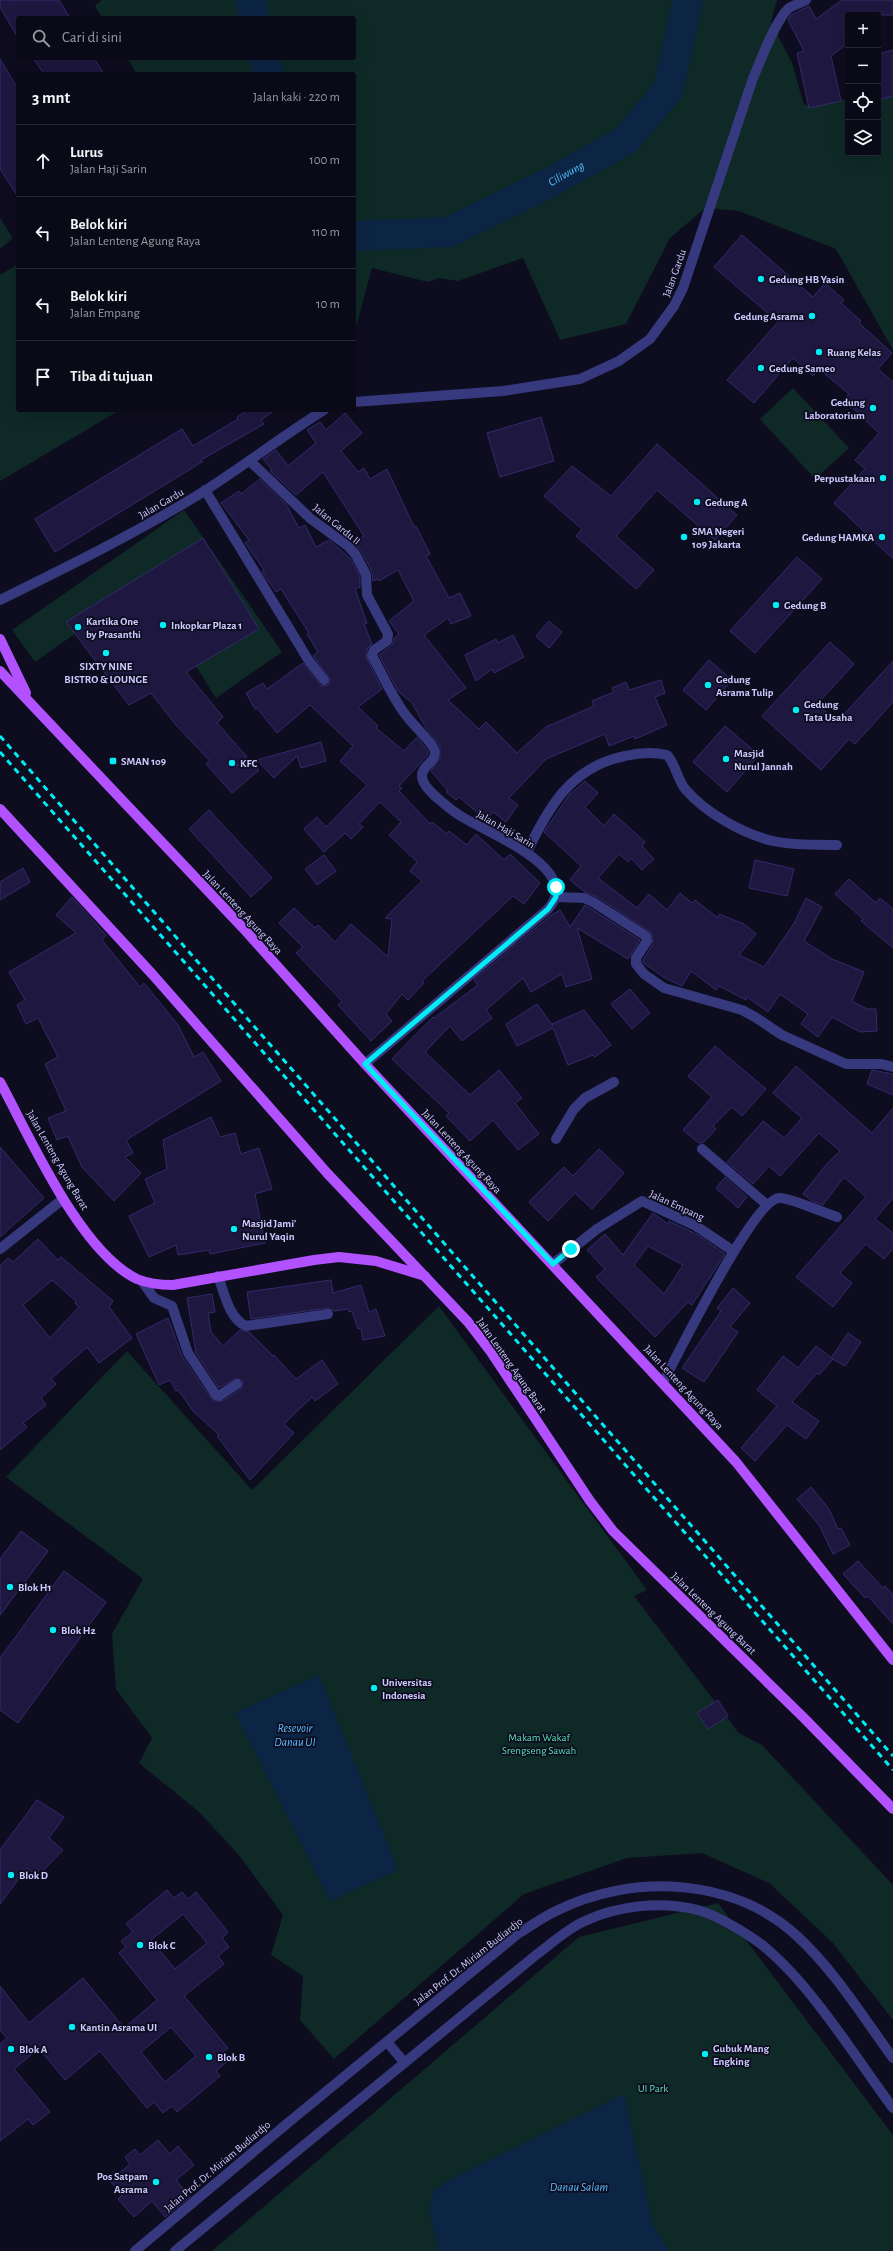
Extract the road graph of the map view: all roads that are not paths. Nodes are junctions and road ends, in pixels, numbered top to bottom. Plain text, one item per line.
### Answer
1 (806, 0) edge
2 (787, 4) edge
3 (356, 402) edge
4 (321, 412) edge
5 (251, 462) junction
6 (206, 490) junction
7 (0, 600) edge
8 (380, 621) joint
9 (0, 639) edge
10 (0, 670) edge
11 (324, 680) dead end
12 (29, 701) junction
13 (1, 814) edge
14 (838, 845) dead end
15 (527, 852) junction
16 (556, 897) junction
17 (365, 1064) junction
18 (893, 1067) edge
19 (0, 1082) edge
20 (614, 1082) dead end
21 (556, 1139) dead end
22 (702, 1149) dead end
23 (63, 1199) junction
24 (766, 1204) junction
25 (836, 1217) dead end
26 (0, 1249) edge
27 (734, 1251) junction
28 (553, 1264) junction
29 (218, 1276) junction
30 (427, 1277) junction
31 (142, 1281) junction
32 (328, 1314) dead end
33 (663, 1382) junction
34 (237, 1384) dead end
35 (893, 1660) edge
36 (893, 1809) edge
37 (387, 2042) junction
38 (893, 2058) edge
39 (404, 2062) junction
40 (893, 2108) edge
41 (135, 2251) edge
42 (175, 2251) edge

1 - 2 street, Jalan Gardu
2 - 3 street, Jalan Gardu
4 - 5 street, Jalan Gardu
5 - 6 street, Jalan Gardu
5 - 8 street, Jalan Gardu II
6 - 7 street, Jalan Gardu
6 - 11 street
8 - 15 street, Jalan Haji Sarin
9 - 12 main road
10 - 12 main road, Jalan Lenteng Agung Raya
12 - 17 main road, Jalan Lenteng Agung Raya
13 - 30 main road
14 - 15 street
15 - 16 street, Jalan Haji Sarin
16 - 17 street
16 - 18 street
17 - 28 main road, Jalan Lenteng Agung Raya
19 - 23 main road, Jalan Lenteng Agung Barat
20 - 21 street
22 - 24 street
23 - 26 street
23 - 31 main road, Jalan Lenteng Agung Barat
24 - 25 street
24 - 27 street
27 - 28 street, Jalan Empang
27 - 33 street
28 - 33 main road, Jalan Lenteng Agung Raya
29 - 30 main road, Jalan Lenteng Agung Barat
29 - 31 main road, Jalan Lenteng Agung Barat
29 - 32 street
30 - 36 main road, Jalan Lenteng Agung Barat
31 - 34 street
33 - 35 main road, Jalan Lenteng Agung Raya
37 - 38 street, Jalan Prof. Dr. Miriam Budiardjo
37 - 39 street
37 - 41 street, Jalan Prof. Dr. Miriam Budiardjo
39 - 40 street
39 - 42 street

